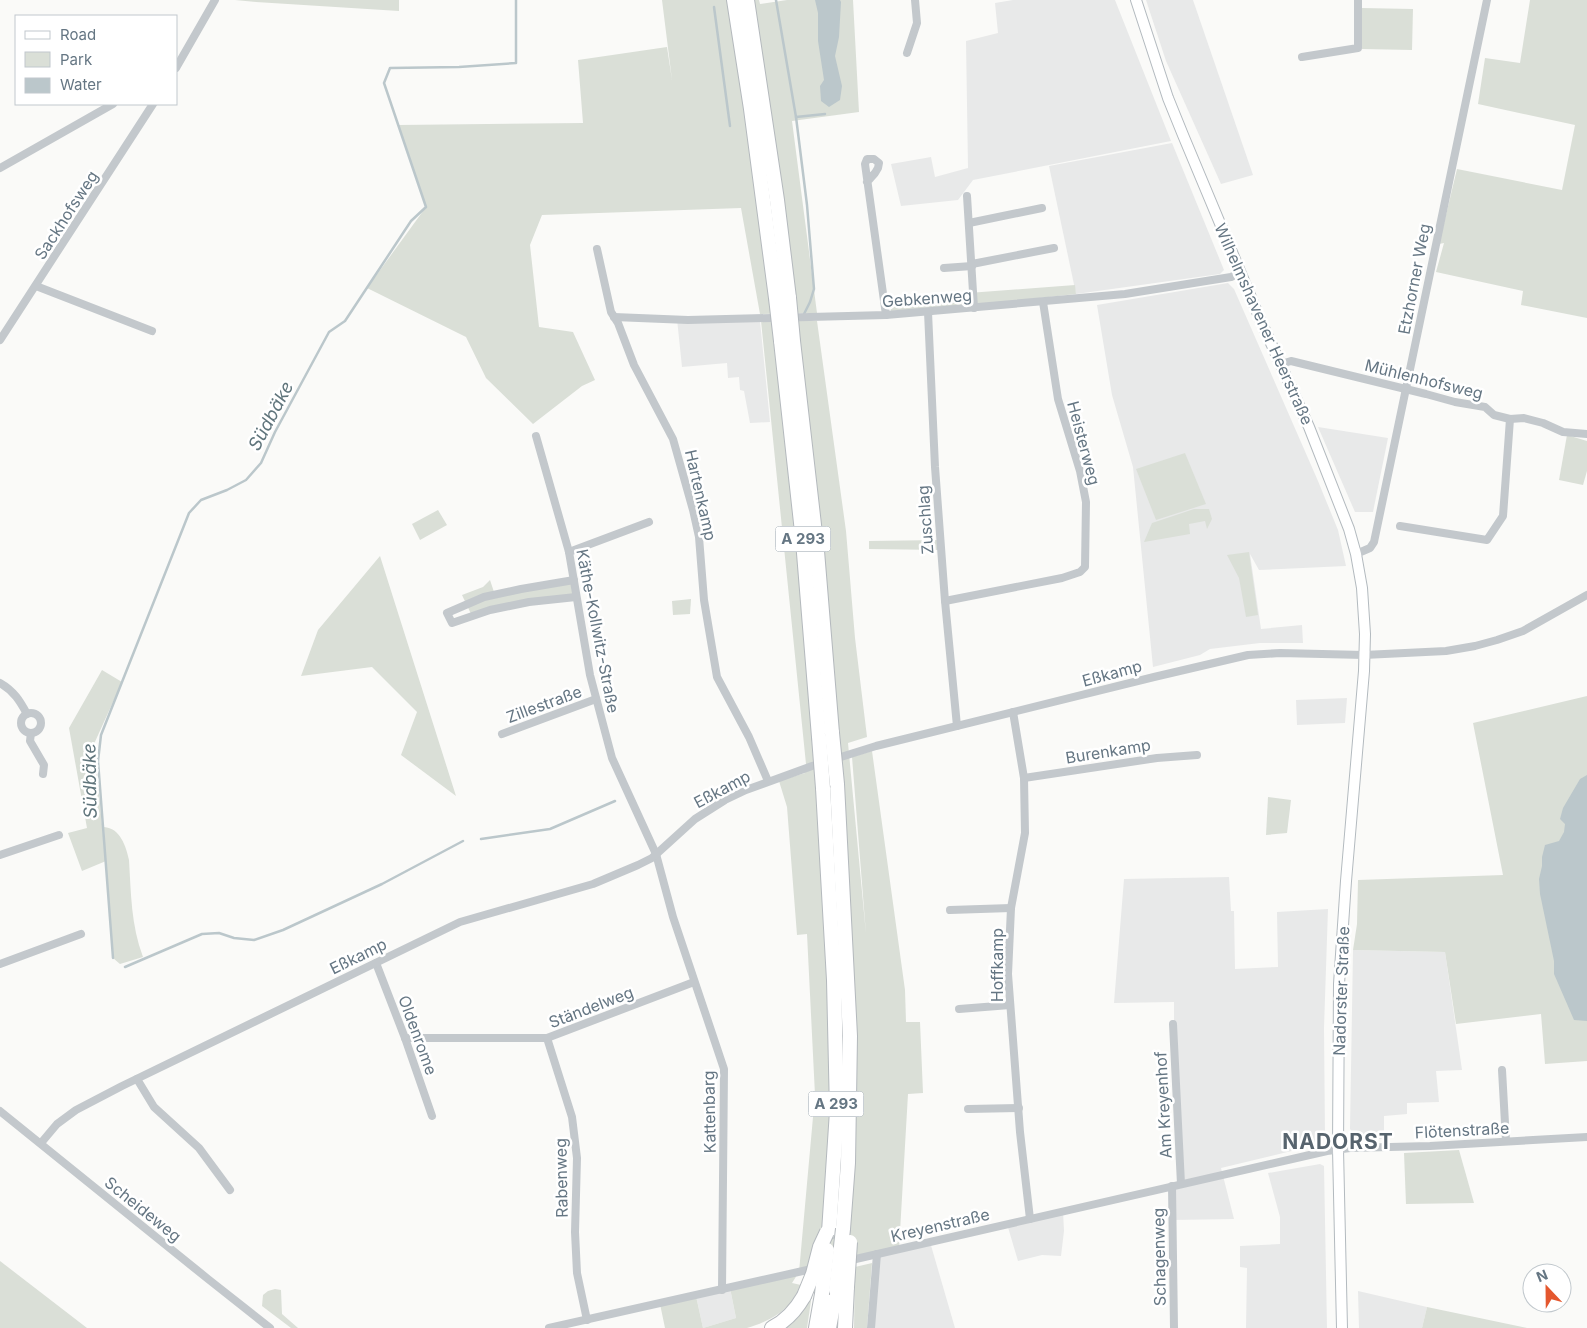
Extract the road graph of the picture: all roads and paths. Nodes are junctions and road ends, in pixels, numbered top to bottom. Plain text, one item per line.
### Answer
1 (214, 0) edge
2 (734, 0) edge
3 (747, 0) edge
4 (915, 0) edge
5 (1136, 0) edge
6 (1358, 0) edge
7 (1486, 0) edge
8 (907, 53) dead end
9 (1302, 57) dead end
10 (178, 66) edge
11 (111, 105) edge
12 (152, 105) edge
13 (0, 168) edge
14 (867, 182) dead end
15 (967, 196) dead end
16 (1042, 208) dead end
17 (969, 223) junction
18 (1054, 248) dead end
19 (597, 249) dead end
20 (972, 265) junction
21 (944, 268) dead end
22 (1240, 273) junction
23 (36, 286) junction
24 (782, 298) junction
25 (1043, 302) junction
26 (974, 308) junction
27 (928, 312) junction
28 (886, 315) junction
29 (614, 317) junction
30 (152, 331) dead end
31 (0, 340) edge
32 (1280, 364) junction
33 (1406, 390) junction
34 (1510, 419) junction
35 (1587, 434) edge
36 (536, 436) dead end
37 (649, 522) dead end
38 (1400, 526) dead end
39 (569, 552) junction
40 (1356, 554) junction
41 (574, 580) junction
42 (1587, 595) edge
43 (576, 597) junction
44 (945, 601) junction
45 (1364, 655) junction
46 (0, 683) edge
47 (596, 699) junction
48 (1012, 712) junction
49 (27, 714) junction
50 (957, 726) junction
51 (31, 733) junction
52 (502, 734) dead end
53 (826, 735) junction
54 (1197, 755) dead end
55 (43, 774) dead end
56 (1024, 778) junction
57 (768, 781) junction
58 (59, 835) dead end
59 (656, 854) junction
60 (0, 855) edge
61 (1011, 908) junction
62 (950, 910) dead end
63 (81, 934) dead end
64 (376, 963) junction
65 (0, 964) edge
66 (694, 982) junction
67 (1010, 1005) junction
68 (959, 1009) dead end
69 (1173, 1024) dead end
70 (405, 1038) junction
71 (547, 1038) junction
72 (1502, 1070) dead end
73 (137, 1079) junction
74 (1019, 1108) junction
75 (968, 1109) dead end
76 (0, 1111) edge
77 (432, 1116) dead end
78 (1587, 1137) edge
79 (1506, 1141) junction
80 (40, 1143) junction
81 (1338, 1149) junction
82 (1176, 1185) junction
83 (230, 1190) dead end
84 (1030, 1219) junction
85 (836, 1230) junction
86 (877, 1254) junction
87 (841, 1288) junction
88 (722, 1290) junction
89 (587, 1320) junction
90 (270, 1328) edge
91 (549, 1328) edge
92 (772, 1328) edge
93 (816, 1328) edge
94 (829, 1328) edge
95 (845, 1328) edge
96 (871, 1328) edge
97 (1174, 1328) edge
98 (1342, 1328) edge

1 - 10 street
2 - 24 highway, A 293
3 - 24 highway, A 293
4 - 8 street
5 - 22 street, Wilhelmshavener Heerstraße
6 - 9 street
7 - 33 street, Etzhorner Weg
11 - 13 street
12 - 23 street, Sackhofsweg
14 - 28 street
15 - 17 street
16 - 17 street
17 - 20 street
18 - 20 street
19 - 29 street, Hartenkamp
20 - 21 street
20 - 26 street
22 - 25 street, Gebkenweg
22 - 32 street, Wilhelmshavener Heerstraße
23 - 30 street
23 - 31 street, Sackhofsweg
24 - 53 highway, A 293, bridge
25 - 26 street, Gebkenweg
25 - 44 street, Heisterweg
26 - 27 street, Gebkenweg
27 - 28 street, Gebkenweg
27 - 44 street, Zuschlag
28 - 29 street, Gebkenweg
29 - 57 street, Hartenkamp
32 - 33 street, Mühlenhofsweg
32 - 40 street, Wilhelmshavener Heerstraße
33 - 34 street, Mühlenhofsweg
33 - 40 street, Etzhorner Weg
34 - 35 street, Mühlenhofsweg
34 - 38 street
36 - 39 street, Käthe-Kollwitz-Straße
37 - 39 street
39 - 41 street, Käthe-Kollwitz-Straße
40 - 45 street, Wilhelmshavener Heerstraße
41 - 43 street, Käthe-Kollwitz-Straße
41 - 43 street
42 - 45 street, Eßkamp
43 - 47 street, Käthe-Kollwitz-Straße
44 - 50 street, Zuschlag
45 - 48 street, Eßkamp
45 - 81 street, Nadorster Straße
46 - 49 street
47 - 52 street, Zillestraße
47 - 59 street, Käthe-Kollwitz-Straße
48 - 50 street, Eßkamp
48 - 56 street, Hoffkamp
49 - 51 street
49 - 51 street
50 - 57 street, Eßkamp
51 - 55 street
53 - 85 highway, A 293, bridge
53 - 85 highway, A 293, bridge
54 - 56 street, Burenkamp
56 - 61 street, Hoffkamp
57 - 59 street, Eßkamp
58 - 60 street
59 - 64 street, Eßkamp
59 - 66 street, Kattenbarg
61 - 62 street
61 - 67 street, Hoffkamp
63 - 65 street
64 - 70 street, Oldenrome
64 - 73 street, Eßkamp
66 - 71 street, Ständelweg
66 - 88 street, Kattenbarg
67 - 68 street
67 - 74 street, Hoffkamp
69 - 82 street, Am Kreyenhof
70 - 71 street, Ständelweg
70 - 77 street, Oldenrome
71 - 89 street, Rabenweg
72 - 79 street
73 - 80 street, Eßkamp
73 - 83 street
74 - 75 street
74 - 84 street, Hoffkamp
76 - 80 street, Scheideweg
78 - 79 street, Flötenstraße
79 - 81 street, Flötenstraße
80 - 90 street, Scheideweg
81 - 82 street, Kreyenstraße
81 - 98 street, Nadorster Straße
82 - 84 street, Kreyenstraße
82 - 97 street, Schagenweg
84 - 86 street, Kreyenstraße
85 - 87 highway, A 293, bridge
85 - 92 highway, bridge
85 - 93 highway, A 293, bridge
86 - 88 street, Kreyenstraße
86 - 96 street
87 - 94 highway, A 293
87 - 95 highway
88 - 89 street, Kreyenstraße
89 - 91 street, Kreyenstraße

